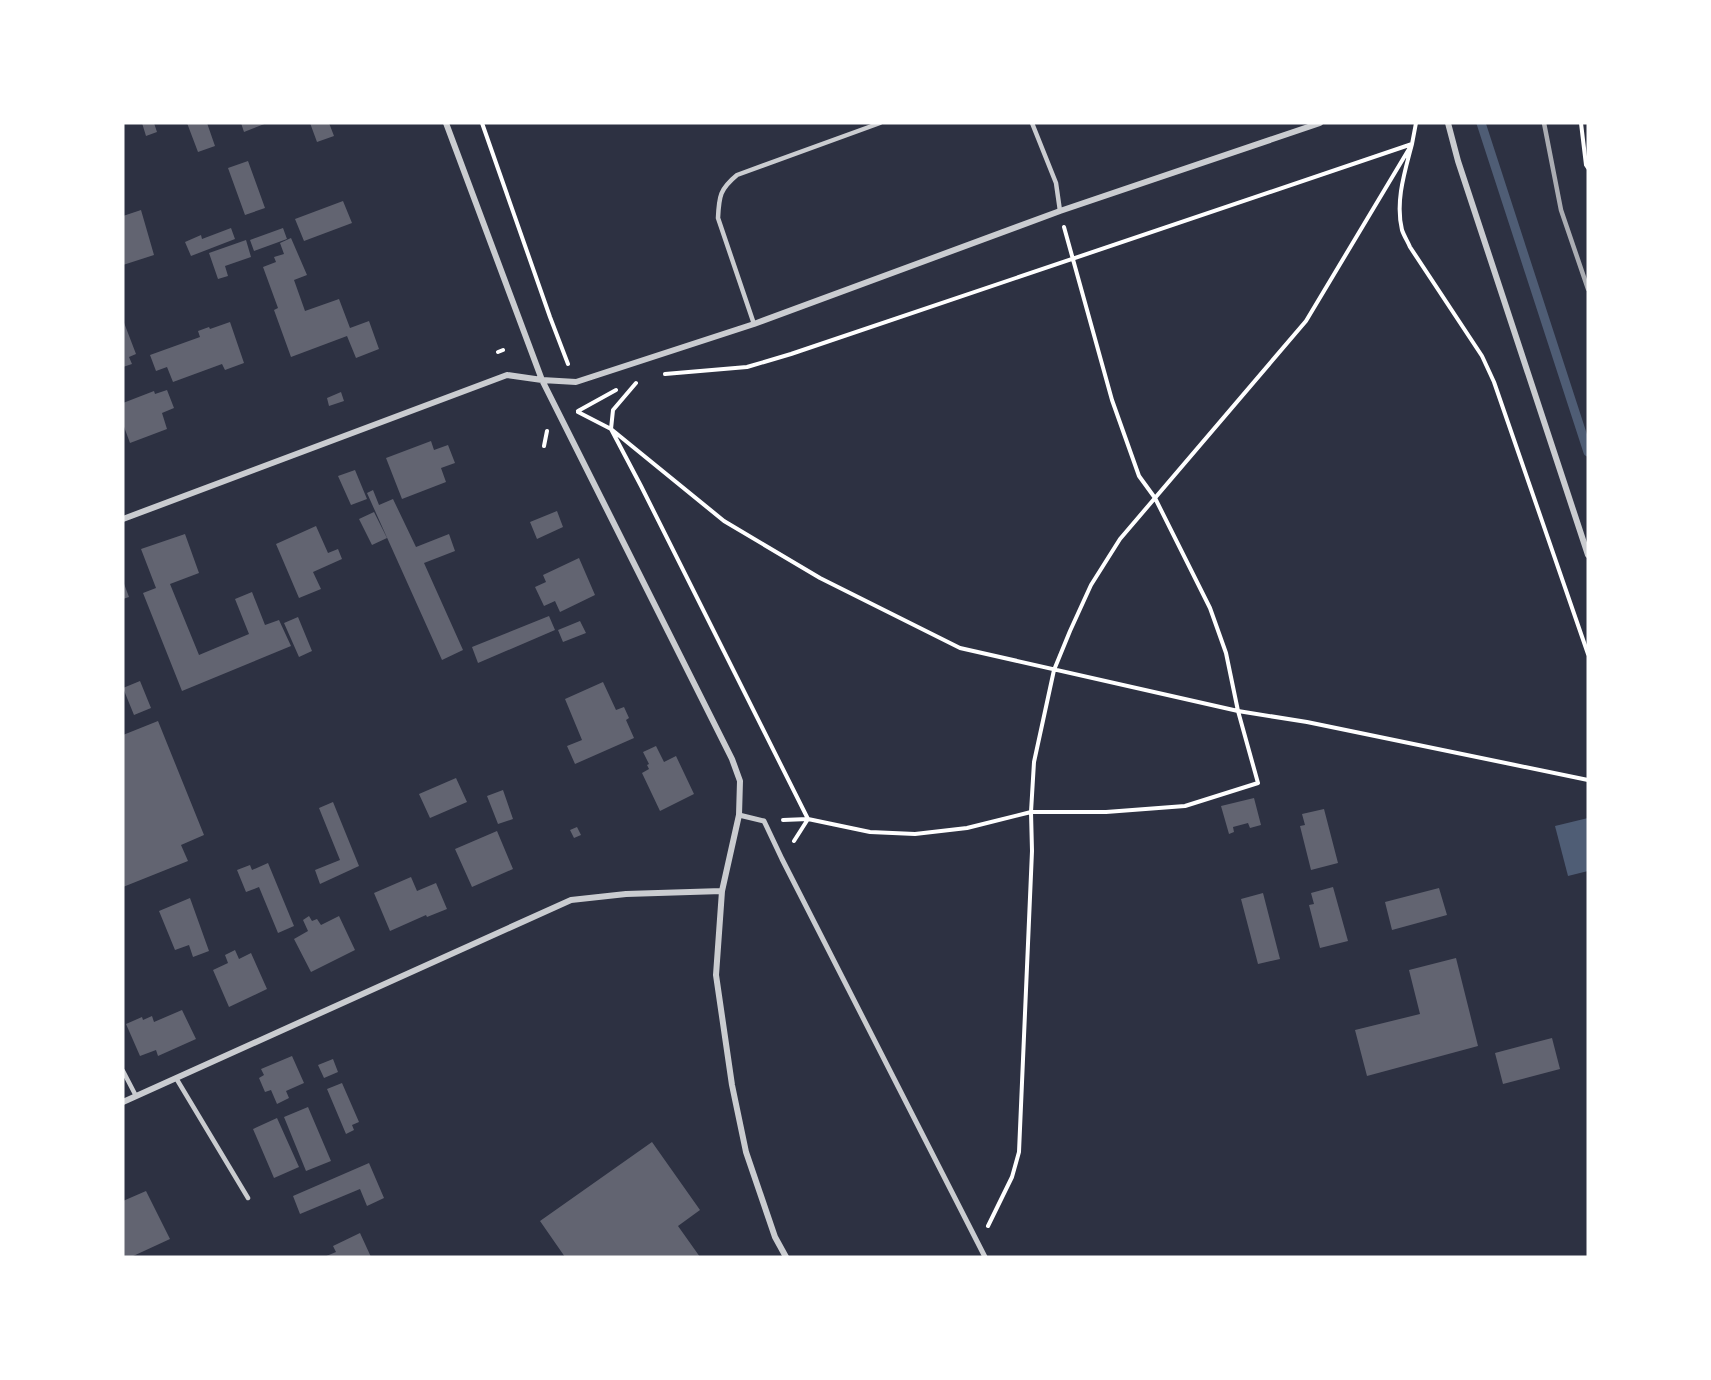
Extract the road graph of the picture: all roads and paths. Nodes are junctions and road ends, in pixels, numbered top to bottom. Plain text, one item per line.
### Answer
1 (446, 123) edge
2 (482, 123) edge
3 (880, 123) edge
4 (1032, 123) edge
5 (1320, 123) edge
6 (1416, 123) edge
7 (1448, 123) edge
8 (1581, 123) edge
9 (1412, 144) junction
10 (1588, 168) edge
11 (1060, 211) junction
12 (1072, 259) junction
13 (754, 324) junction
14 (570, 367) dead end
15 (654, 375) dead end
16 (542, 380) junction
17 (580, 404) dead end
18 (578, 411) junction
19 (547, 428) dead end
20 (611, 429) junction
21 (544, 446) dead end
22 (1155, 498) junction
23 (123, 519) edge
24 (1588, 555) edge
25 (1588, 654) edge
26 (1054, 670) junction
27 (1238, 711) junction
28 (1588, 780) edge
29 (1030, 812) junction
30 (739, 815) junction
31 (808, 819) junction
32 (764, 821) junction
33 (782, 859) junction
34 (722, 891) junction
35 (123, 1071) edge
36 (176, 1078) junction
37 (136, 1096) junction
38 (123, 1102) edge
39 (248, 1198) dead end
40 (979, 1244) junction
41 (786, 1257) edge
42 (985, 1257) edge

1 - 16 street
2 - 14 path
3 - 13 lane
4 - 11 lane
5 - 11 street
6 - 9 path
7 - 24 street
8 - 10 path
9 - 12 path
9 - 22 path
9 - 25 path
11 - 12 path
11 - 13 street
12 - 15 path
12 - 22 path
13 - 16 street
16 - 23 street
16 - 30 street
17 - 18 path
18 - 20 path
18 - 20 path
19 - 21 path
20 - 26 path
20 - 31 path
22 - 26 path
22 - 27 path
26 - 27 path
26 - 29 path
27 - 28 path
27 - 29 path
29 - 31 path
29 - 40 path
30 - 32 street
30 - 34 street
31 - 32 path
31 - 33 path
32 - 33 street
33 - 40 street
34 - 36 street
34 - 41 street
35 - 37 lane
36 - 37 street
36 - 39 lane
37 - 38 street
40 - 42 street

